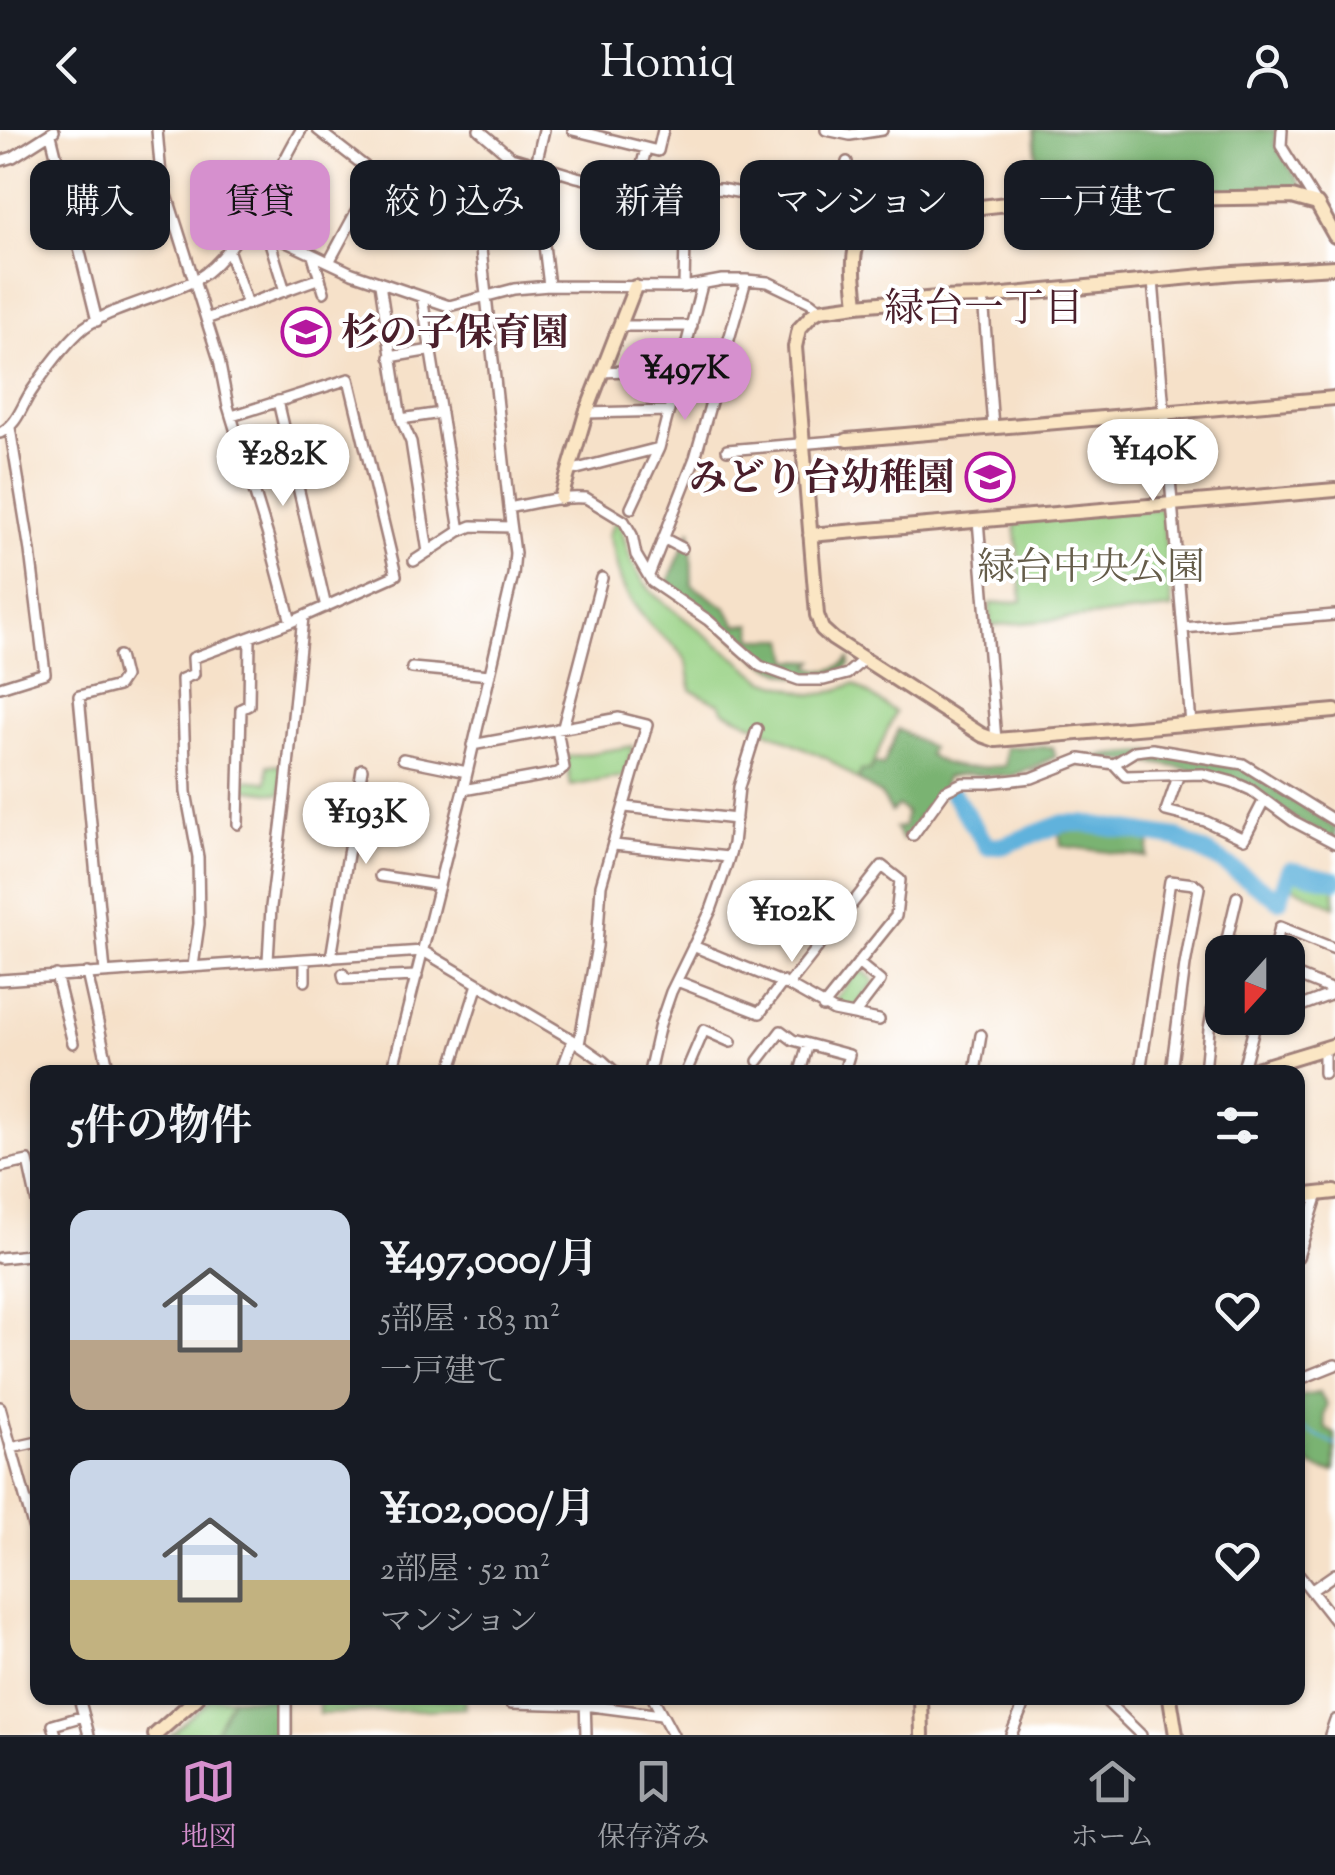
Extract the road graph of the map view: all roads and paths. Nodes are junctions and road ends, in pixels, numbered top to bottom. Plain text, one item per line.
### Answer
1 (157, 130) edge
2 (301, 130) edge
3 (318, 130) edge
4 (479, 130) edge
5 (544, 130) edge
6 (573, 130) edge
7 (662, 130) edge
8 (882, 130) edge
9 (1282, 130) edge
10 (829, 131) edge
11 (53, 132) edge
12 (646, 149) junction
13 (283, 160) edge
14 (523, 160) edge
15 (536, 160) edge
16 (643, 160) edge
17 (0, 161) edge
18 (1317, 204) junction
19 (984, 207) edge
20 (1335, 236) edge
21 (226, 250) edge
22 (229, 250) edge
23 (272, 250) edge
24 (300, 250) edge
25 (480, 250) edge
26 (545, 250) edge
27 (685, 250) edge
28 (856, 250) edge
29 (314, 256) junction
30 (329, 262) junction
31 (1335, 267) edge
32 (320, 278) junction
33 (195, 280) junction
34 (746, 280) junction
35 (1153, 280) junction
36 (380, 284) junction
37 (702, 285) junction
38 (549, 286) junction
39 (635, 287) junction
40 (684, 288) junction
41 (285, 291) junction
42 (324, 292) dead end
43 (983, 296) junction
44 (422, 298) junction
45 (487, 298) junction
46 (247, 304) junction
47 (857, 305) junction
48 (820, 310) junction
49 (206, 319) junction
50 (97, 321) junction
51 (620, 326) junction
52 (692, 326) junction
53 (431, 350) junction
54 (390, 357) junction
55 (680, 368) junction
56 (601, 372) junction
57 (1335, 398) edge
58 (278, 401) junction
59 (669, 411) junction
60 (441, 413) junction
61 (1164, 413) junction
62 (586, 414) junction
63 (232, 416) junction
64 (401, 420) junction
65 (992, 428) junction
66 (5, 431) edge
67 (847, 440) joint
68 (804, 444) junction
69 (659, 448) junction
70 (727, 450) dead end
71 (569, 472) junction
72 (1335, 490) edge
73 (560, 498) junction
74 (1172, 504) junction
75 (510, 508) junction
76 (631, 508) dead end
77 (978, 520) junction
78 (511, 527) junction
79 (460, 530) junction
80 (810, 535) junction
81 (665, 539) junction
82 (682, 548) dead end
83 (428, 552) junction
84 (414, 561) dead end
85 (649, 576) junction
86 (602, 578) dead end
87 (326, 608) junction
88 (1335, 615) edge
89 (303, 617) junction
90 (291, 622) junction
91 (1182, 628) junction
92 (250, 638) junction
93 (118, 656) dead end
94 (863, 660) junction
95 (412, 668) dead end
96 (490, 674) junction
97 (0, 687) edge
98 (1335, 711) edge
99 (1191, 724) junction
100 (560, 728) junction
101 (757, 730) dead end
102 (996, 740) junction
103 (472, 745) junction
104 (403, 759) dead end
105 (1114, 764) junction
106 (362, 769) dead end
107 (467, 772) junction
108 (1179, 774) junction
109 (463, 790) junction
110 (1264, 800) junction
111 (625, 807) junction
112 (736, 819) junction
113 (1335, 821) edge
114 (238, 824) dead end
115 (913, 834) dead end
116 (1335, 844) edge
117 (614, 846) junction
118 (728, 857) junction
119 (380, 876) dead end
120 (438, 885) junction
121 (1237, 897) dead end
122 (1228, 935) edge
123 (1278, 935) edge
124 (1300, 935) edge
125 (1305, 937) edge
126 (693, 946) junction
127 (1335, 949) edge
128 (423, 951) junction
129 (332, 958) junction
130 (306, 960) junction
131 (268, 962) junction
132 (858, 963) junction
133 (194, 966) junction
134 (104, 972) junction
135 (87, 973) junction
136 (343, 974) dead end
137 (56, 975) junction
138 (417, 976) junction
139 (1305, 979) edge
140 (0, 980) edge
141 (305, 981) dead end
142 (677, 981) junction
143 (478, 984) junction
144 (786, 984) junction
145 (1335, 992) edge
146 (1305, 1005) edge
147 (823, 1006) junction
148 (854, 1015) junction
149 (879, 1020) dead end
150 (981, 1035) dead end
151 (1209, 1035) edge
152 (1253, 1035) edge
153 (576, 1042) junction
154 (732, 1042) dead end
155 (73, 1043) dead end
156 (808, 1044) junction
157 (1330, 1047) edge
158 (758, 1061) dead end
159 (107, 1065) edge
160 (394, 1065) edge
161 (452, 1065) edge
162 (564, 1065) edge
163 (608, 1065) edge
164 (651, 1065) edge
165 (689, 1065) edge
166 (802, 1065) edge
167 (846, 1065) edge
168 (976, 1065) edge
169 (1141, 1065) edge
170 (1172, 1065) edge
171 (1206, 1065) edge
172 (1246, 1065) edge
173 (1290, 1065) edge
174 (1324, 1074) dead end
175 (0, 1167) edge
176 (30, 1170) edge
177 (1335, 1192) edge
178 (1318, 1194) junction
179 (1305, 1195) edge
180 (1305, 1235) edge
181 (30, 1255) edge
182 (0, 1258) edge
183 (1335, 1364) edge
184 (1305, 1378) edge
185 (0, 1407) edge
186 (30, 1444) edge
187 (11, 1448) junction
188 (30, 1516) edge
189 (1335, 1574) edge
190 (1305, 1582) edge
191 (1312, 1590) junction
192 (1335, 1621) edge
193 (81, 1705) edge
194 (189, 1705) edge
195 (286, 1705) edge
196 (585, 1705) edge
197 (607, 1705) edge
198 (656, 1705) edge
199 (920, 1705) edge
200 (1023, 1705) edge
201 (1110, 1705) edge
202 (1171, 1705) edge
203 (661, 1715) junction
204 (84, 1716) junction
205 (1335, 1720) edge
206 (56, 1735) edge
207 (90, 1735) edge
208 (155, 1735) edge
209 (286, 1735) edge
210 (586, 1735) edge
211 (673, 1735) edge
212 (922, 1735) edge
213 (1011, 1735) edge
214 (1141, 1735) edge
215 (1176, 1735) edge
216 (1330, 1735) edge

1 - 33 street
2 - 13 street
3 - 30 street
4 - 14 street
5 - 15 street
6 - 12 street
7 - 12 street
8 - 10 street
9 - 18 street
11 - 17 street
11 - 50 street
12 - 16 street
18 - 19 street
18 - 20 street
21 - 33 street
22 - 46 street
23 - 41 street
24 - 29 street
25 - 45 street
26 - 38 street
27 - 40 street
28 - 47 street
29 - 30 street
29 - 32 street
30 - 36 street
31 - 35 street
32 - 41 street
32 - 42 street
33 - 49 street
33 - 50 street
34 - 37 street
34 - 48 street
34 - 81 street
35 - 43 street
35 - 61 street
36 - 44 street
36 - 54 street
37 - 40 street
37 - 52 street
38 - 39 street
38 - 45 street
39 - 40 street
39 - 51 street
41 - 46 street
43 - 47 street
43 - 65 street
44 - 45 street
44 - 53 street
45 - 75 street
46 - 49 street
47 - 48 street
48 - 68 street
49 - 63 street
50 - 66 street
51 - 52 street
51 - 56 street
52 - 55 street
53 - 54 street
53 - 60 street
54 - 64 street
55 - 56 street
55 - 59 street
56 - 62 street
57 - 61 street
58 - 63 street
58 - 87 street
58 - 87 street
59 - 62 street
59 - 69 street
60 - 64 street
60 - 79 street
61 - 65 street
61 - 74 street
62 - 71 street
63 - 90 street
64 - 83 street
65 - 67 street
66 - 97 street
67 - 68 street
68 - 70 street
68 - 80 street
69 - 71 street
69 - 76 street
71 - 73 street
72 - 74 street
73 - 75 street
73 - 85 street
74 - 77 street
74 - 91 street
75 - 78 street
77 - 80 street
77 - 102 street
78 - 79 street
78 - 96 street
79 - 83 street
80 - 94 street
81 - 82 street
81 - 85 street
83 - 84 street
85 - 94 street
86 - 100 street
87 - 89 street
88 - 91 street
89 - 90 street
89 - 131 street
90 - 92 street
91 - 99 street
92 - 114 street
92 - 133 street
93 - 134 street
94 - 102 street
95 - 96 street
96 - 103 street
98 - 99 street
99 - 102 street
100 - 103 street
100 - 109 street
100 - 111 street
101 - 112 street
103 - 107 street
104 - 107 street
105 - 108 street
105 - 113 street
105 - 115 street
106 - 129 street
107 - 109 street
108 - 110 street
108 - 110 street
109 - 120 street
110 - 116 street
111 - 112 street
111 - 117 street
112 - 118 street
117 - 118 street
117 - 153 street
118 - 126 street
119 - 120 street
120 - 128 street
121 - 122 street
123 - 124 street
125 - 127 street
126 - 142 street
126 - 144 street
128 - 129 street
128 - 138 street
128 - 143 street
129 - 130 street
130 - 131 street
130 - 141 street
131 - 133 street
132 - 144 street
132 - 147 street
132 - 148 street
133 - 134 street
134 - 135 street
135 - 137 street
135 - 159 street
136 - 138 street
137 - 140 street
137 - 155 street
138 - 160 street
139 - 145 street
142 - 144 street
142 - 164 street
143 - 153 street
143 - 161 street
144 - 147 street
145 - 146 street
147 - 148 street
148 - 149 street
150 - 168 street
151 - 171 street
152 - 172 street
153 - 162 street
153 - 163 street
154 - 165 street
156 - 158 street
156 - 166 street
156 - 167 street
157 - 173 street
157 - 174 street
169 - 170 street
175 - 176 street
177 - 178 street
178 - 179 street
178 - 180 street
181 - 182 street
183 - 184 street
185 - 187 street
186 - 187 street
187 - 188 street
189 - 191 street
190 - 191 street
191 - 192 street
193 - 204 street
194 - 208 street
195 - 209 street
196 - 210 street
197 - 203 street
198 - 203 street
199 - 212 street
200 - 213 street
201 - 214 street
202 - 215 street
203 - 211 street
204 - 206 street
204 - 207 street
205 - 216 street

